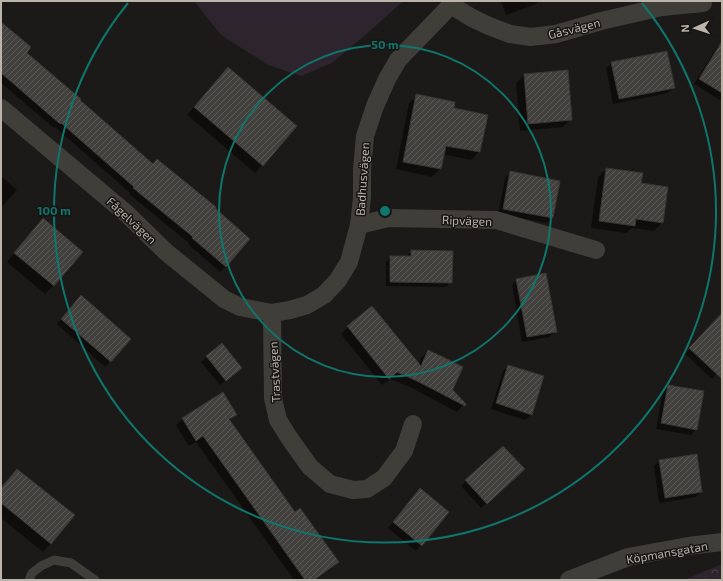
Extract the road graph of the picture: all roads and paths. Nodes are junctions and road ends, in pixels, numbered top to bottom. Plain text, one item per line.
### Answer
1 (452, 3) edge
2 (703, 3) dead end
3 (1, 108) edge
4 (359, 226) junction
5 (596, 250) dead end
6 (272, 313) junction
7 (413, 424) dead end
8 (722, 542) edge
9 (29, 580) edge
10 (95, 580) edge
11 (568, 580) edge

1 - 2 street, Gåsvägen
1 - 4 street, Badhusvägen
3 - 6 street, Fågelvägen
4 - 5 street, Ripvägen
4 - 6 street, Badhusvägen
6 - 7 street, Trastvägen
8 - 11 street, Köpmansgatan
9 - 10 lane

